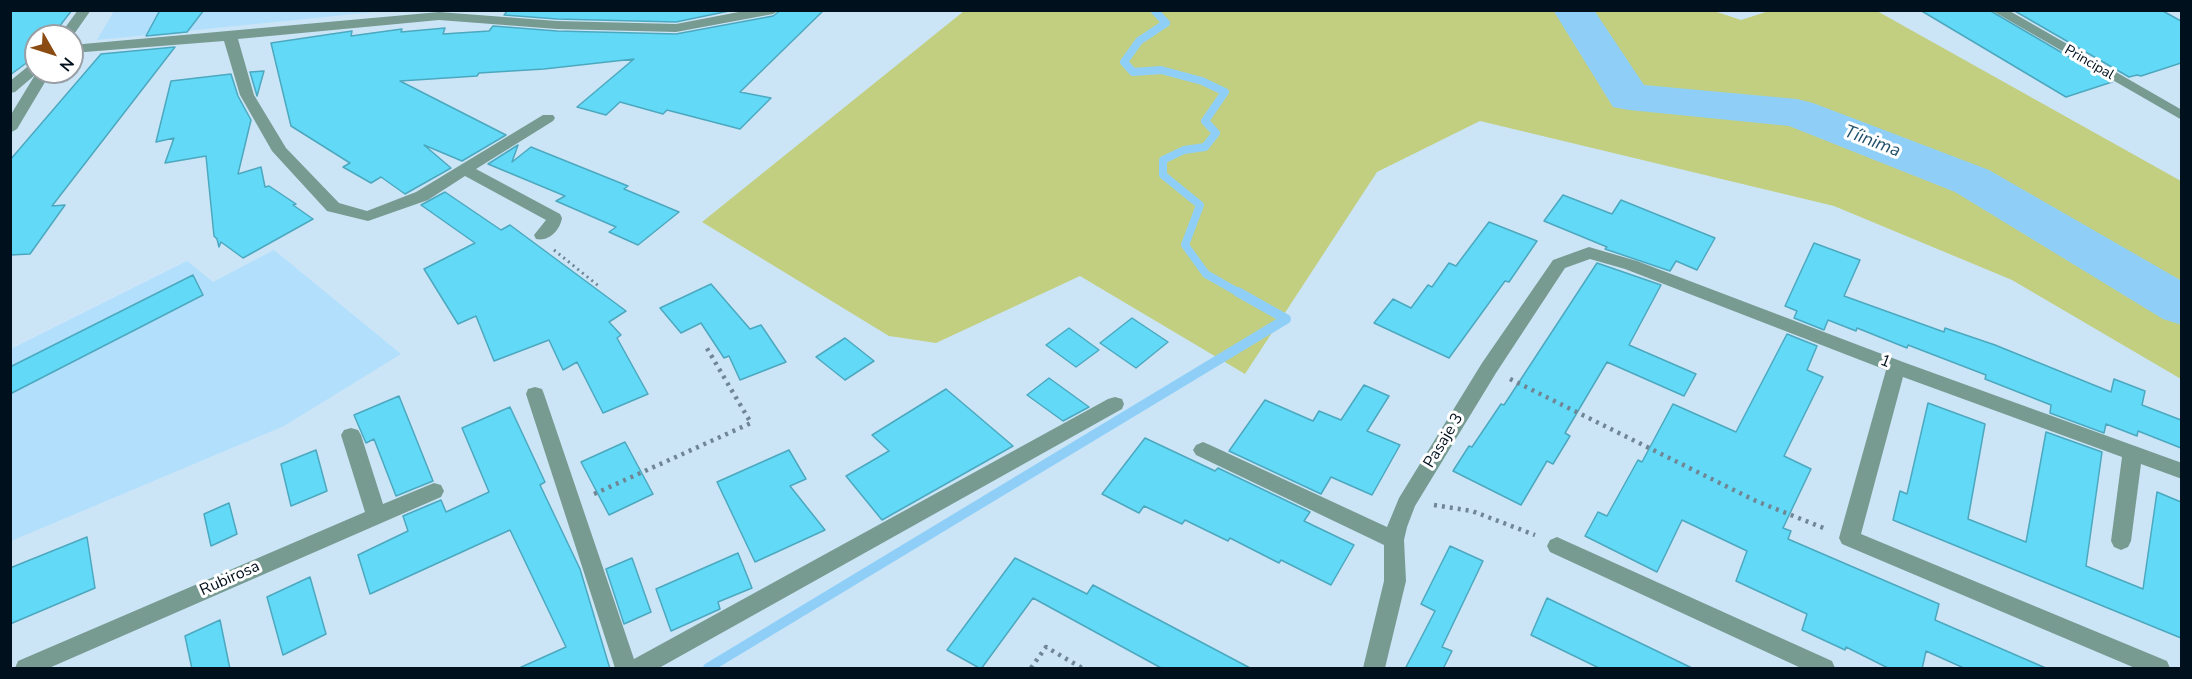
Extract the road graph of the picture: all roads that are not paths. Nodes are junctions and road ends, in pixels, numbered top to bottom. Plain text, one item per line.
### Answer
1 (85, 10) edge
2 (773, 10) edge
3 (1997, 10) edge
4 (488, 14) edge
5 (75, 24) edge
6 (230, 36) junction
7 (84, 48) edge
8 (24, 77) edge
9 (37, 84) edge
10 (10, 89) edge
11 (2181, 116) edge
12 (548, 118) dead end
13 (10, 129) edge
14 (465, 170) junction
15 (542, 235) road end
16 (1589, 253) joint
17 (1896, 366) junction
18 (534, 394) dead end
19 (1115, 404) dead end
20 (351, 435) dead end
21 (1203, 450) dead end
22 (2132, 453) junction
23 (2181, 471) edge
24 (434, 491) dead end
25 (376, 516) junction
26 (1394, 540) junction
27 (2121, 540) dead end
28 (1557, 546) road end
29 (26, 669) edge
30 (626, 669) edge
31 (639, 669) edge
32 (1374, 669) edge
33 (1824, 669) edge
34 (2159, 669) edge

1 - 5 street
2 - 4 street
3 - 11 street, Principal
4 - 6 street
6 - 7 street
6 - 14 street
8 - 10 street
9 - 13 street
12 - 14 street
14 - 15 street
16 - 17 street, 1
16 - 26 street, Pasaje 3
17 - 22 street, 1
17 - 34 street
18 - 30 street
19 - 31 street
20 - 25 street
21 - 26 street
22 - 23 street, 1
22 - 27 street
24 - 25 street, Rubirosa
25 - 29 street, Rubirosa
26 - 32 street, Pasaje 3
28 - 33 street

